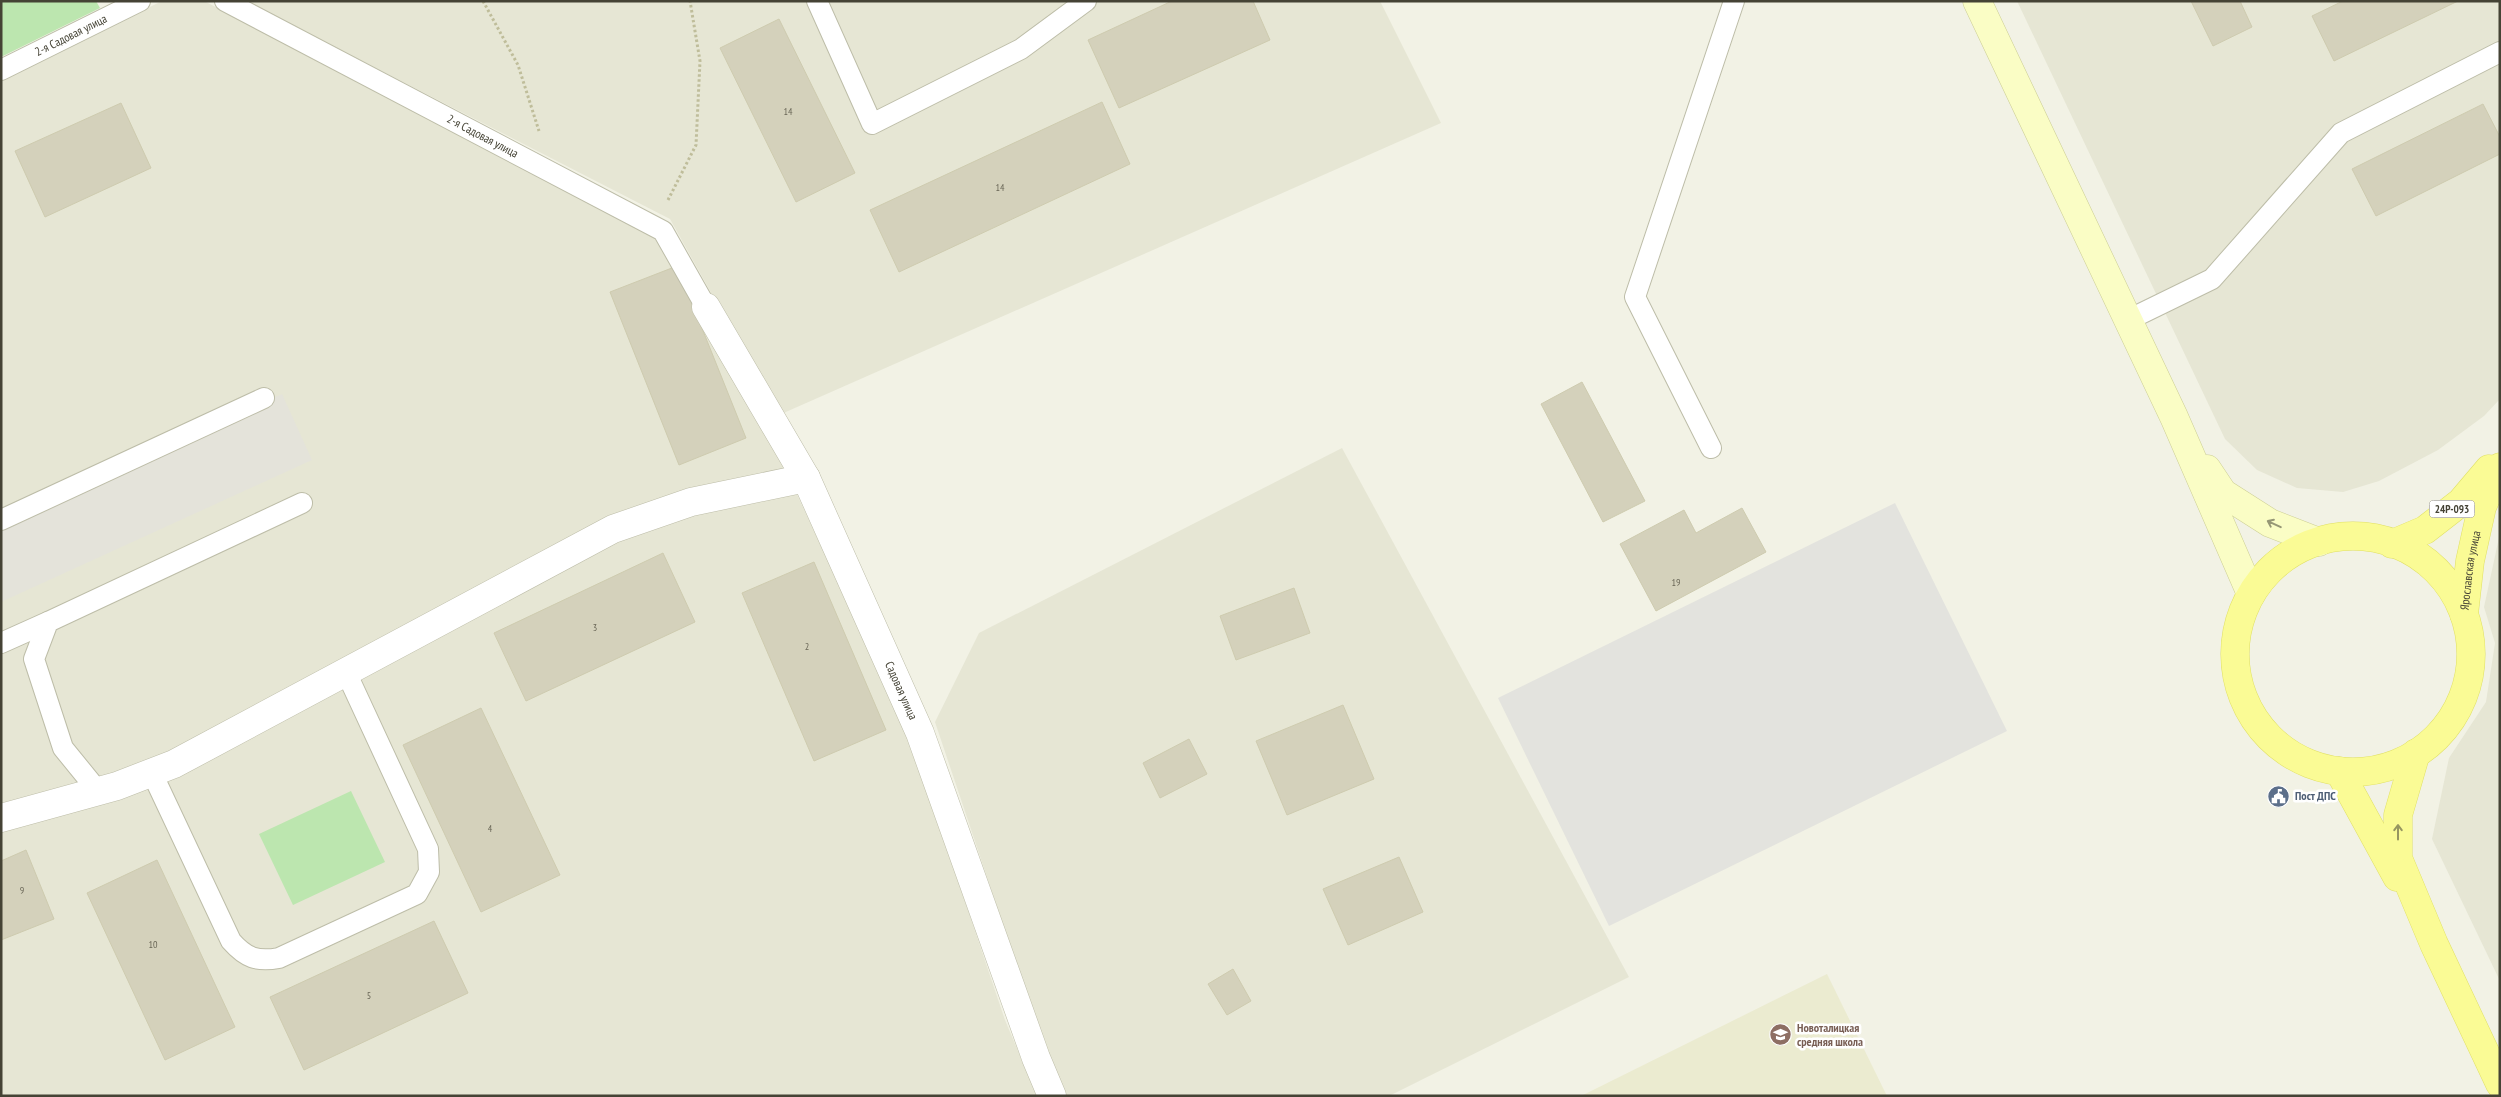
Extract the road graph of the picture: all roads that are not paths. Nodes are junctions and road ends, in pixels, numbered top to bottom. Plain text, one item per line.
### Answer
1 (140, 1) edge
2 (225, 1) edge
3 (817, 1) edge
4 (1086, 1) edge
5 (1734, 1) edge
6 (1977, 1) edge
7 (2500, 52) edge
8 (1, 70) edge
9 (706, 307) joint
10 (2128, 320) junction
11 (264, 398) dead end
12 (2174, 417) junction
13 (1711, 448) dead end
14 (2500, 457) edge
15 (2500, 467) edge
16 (806, 478) junction
17 (302, 503) dead end
18 (1, 520) edge
19 (2319, 542) junction
20 (2392, 544) junction
21 (2251, 594) junction
22 (2463, 618) junction
23 (48, 622) junction
24 (1, 643) edge
25 (346, 672) junction
26 (2416, 753) junction
27 (2339, 771) junction
28 (152, 773) junction
29 (98, 791) junction
30 (1, 818) edge
31 (2434, 944) junction
32 (2500, 1084) edge
33 (1052, 1096) edge

1 - 8 lane, 2-я Садовая улица
2 - 9 lane, 2-я Садовая улица
3 - 4 lane
5 - 13 lane
6 - 10 main road
7 - 10 lane
9 - 16 street, Садовая улица
10 - 12 main road
11 - 18 lane
19 -> 12 main road
12 - 21 main road
14 - 20 main road, 24Р-093
15 - 22 main road, Ярославская улица / 24Р-093
16 - 25 street
16 - 33 street, Садовая улица
17 - 23 lane
19 - 20 main road
19 - 21 main road
20 - 22 main road
21 - 27 main road
22 - 26 main road
23 - 24 lane
23 - 29 lane
25 - 28 street
25 - 28 lane
26 - 27 main road
31 -> 26 main road
27 - 31 main road
28 - 29 street
29 - 30 street
31 - 32 main road

